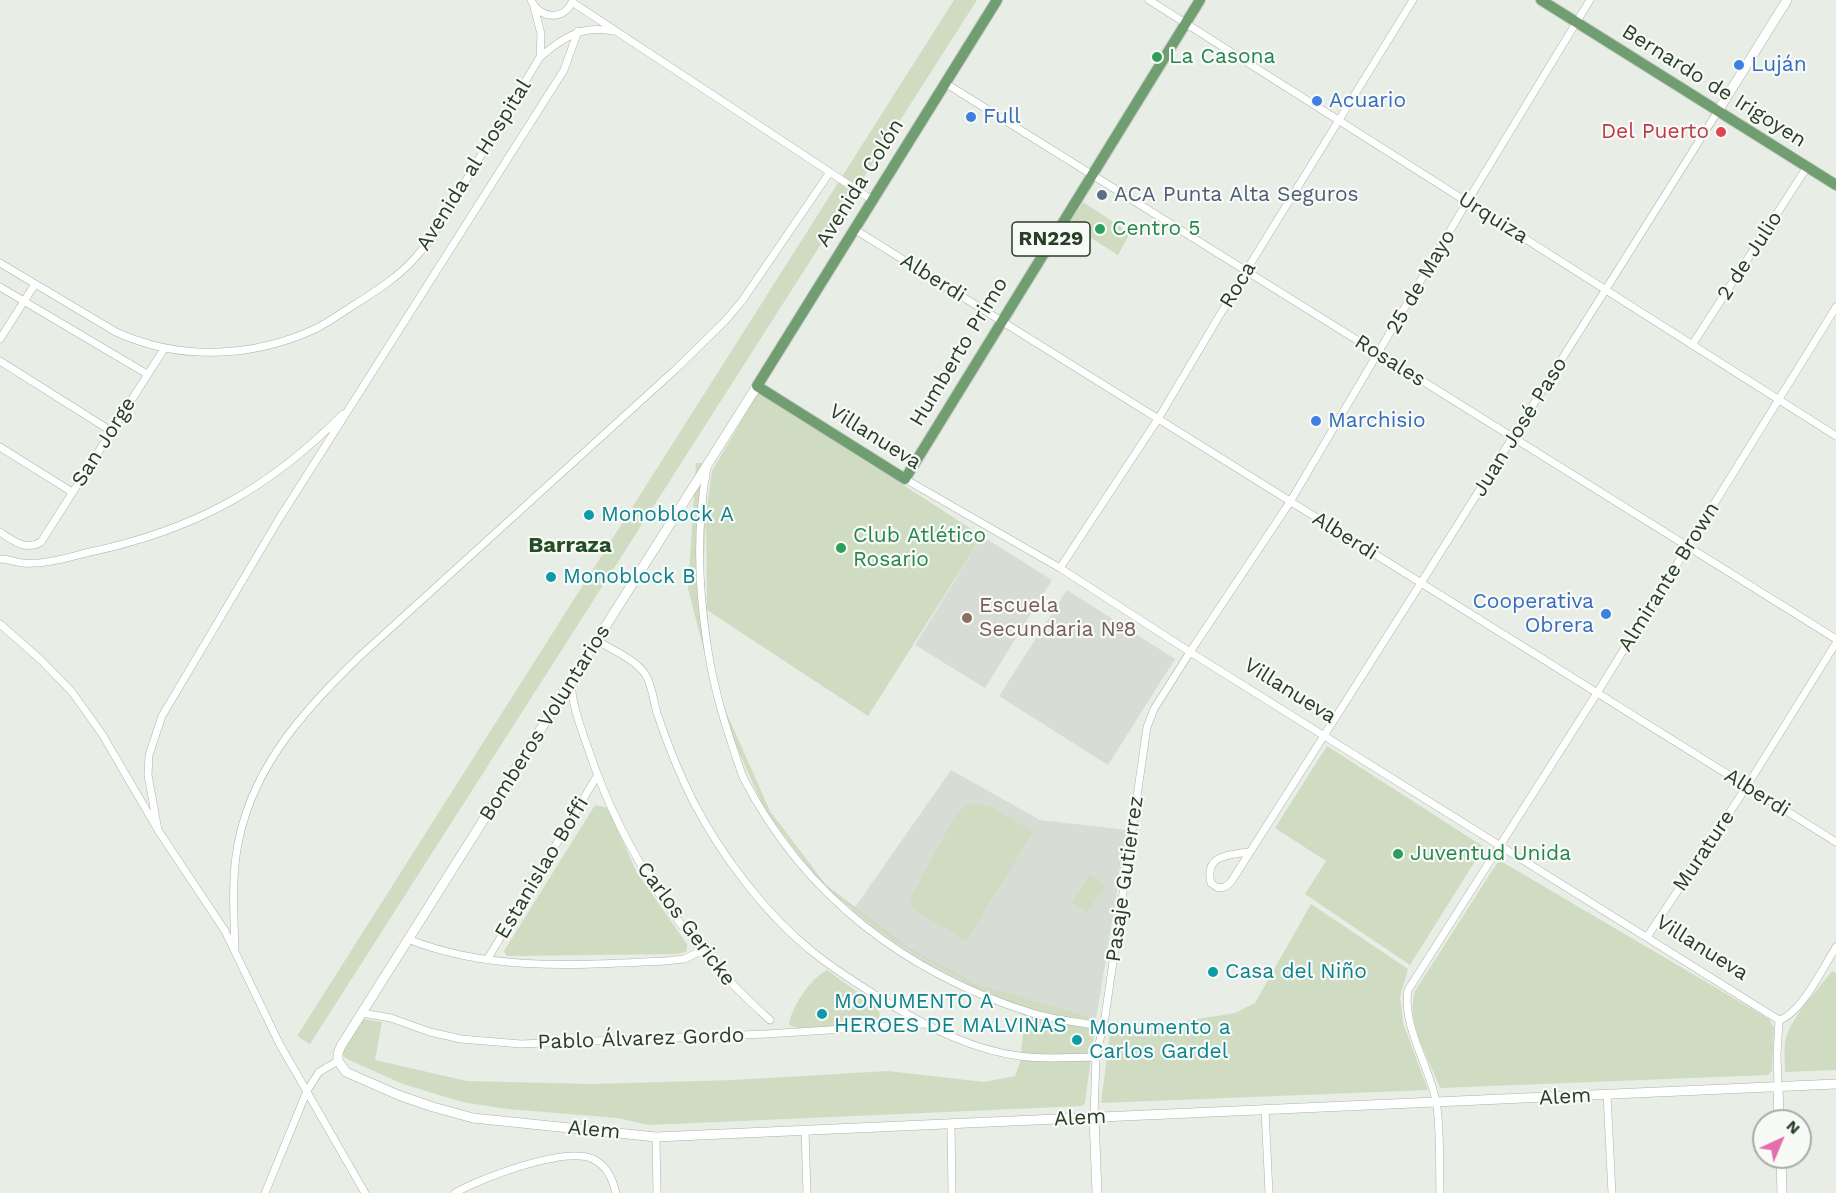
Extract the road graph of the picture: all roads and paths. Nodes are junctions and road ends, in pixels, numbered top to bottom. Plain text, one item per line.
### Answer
1 (997, 0) edge
2 (1149, 0) edge
3 (1200, 0) edge
4 (1413, 0) edge
5 (1541, 0) edge
6 (1590, 0) edge
7 (1787, 0) edge
8 (573, 1) edge
9 (533, 3) edge
10 (1576, 22) junction
11 (1185, 23) junction
12 (578, 31) junction
13 (615, 31) junction
14 (540, 57) junction
15 (945, 83) junction
16 (1718, 111) junction
17 (1338, 121) junction
18 (1807, 167) junction
19 (830, 172) junction
20 (1091, 175) junction
21 (1836, 185) edge
22 (872, 200) junction
23 (1467, 202) junction
24 (854, 229) junction
25 (0, 263) edge
26 (1246, 272) junction
27 (35, 284) junction
28 (0, 287) edge
29 (1606, 288) junction
30 (23, 302) junction
31 (1836, 307) edge
32 (1001, 321) junction
33 (0, 339) edge
34 (1692, 345) junction
35 (164, 349) junction
36 (1379, 354) junction
37 (0, 361) edge
38 (147, 374) junction
39 (757, 386) junction
40 (1778, 400) junction
41 (353, 403) junction
42 (1158, 419) junction
43 (111, 431) junction
44 (1836, 436) edge
45 (1513, 438) junction
46 (0, 447) edge
47 (713, 455) junction
48 (905, 479) junction
49 (72, 492) junction
50 (1290, 502) junction
51 (0, 532) edge
52 (1687, 546) junction
53 (0, 558) edge
54 (1060, 568) junction
55 (1421, 583) junction
56 (0, 624) edge
57 (597, 640) junction
58 (1836, 641) edge
59 (1190, 652) junction
60 (571, 681) junction
61 (1597, 693) junction
62 (1323, 734) junction
63 (597, 776) junction
64 (1747, 786) junction
65 (158, 830) junction
66 (1836, 842) edge
67 (1500, 845) junction
68 (1249, 852) junction
69 (1647, 937) junction
70 (408, 939) junction
71 (1836, 947) edge
72 (235, 948) junction
73 (701, 951) junction
74 (487, 960) junction
75 (362, 1013) junction
76 (770, 1020) dead end
77 (1779, 1020) junction
78 (923, 1024) junction
79 (1103, 1027) junction
80 (1096, 1057) junction
81 (338, 1061) junction
82 (1836, 1084) edge
83 (1778, 1087) junction
84 (307, 1091) junction
85 (1607, 1095) junction
86 (1436, 1102) junction
87 (1779, 1109) edge
88 (1265, 1110) junction
89 (1094, 1118) junction
90 (951, 1124) junction
91 (805, 1130) junction
92 (656, 1137) junction
93 (1781, 1169) edge
94 (265, 1193) edge
95 (365, 1193) edge
96 (454, 1193) edge
97 (616, 1193) edge
98 (657, 1193) edge
99 (807, 1193) edge
100 (952, 1193) edge
101 (1097, 1193) edge
102 (1269, 1193) edge
103 (1440, 1193) edge
104 (1612, 1193) edge
105 (1782, 1193) edge

1 - 15 main road, Avenida Colón
2 - 11 street, Urquiza
3 - 11 main road, Humberto Primo / RN229
4 - 17 street, Roca
5 - 10 main road, Bernardo de Irigoyen
6 - 10 street, 25 de Mayo
7 - 16 main road, Juan José Paso
8 - 9 street
8 - 13 street
9 - 14 street, Avenida al Hospital
10 - 16 main road, Bernardo de Irigoyen
10 - 23 street, 25 de Mayo
11 - 17 street, Urquiza
11 - 20 main road, Humberto Primo / RN229
12 - 13 street
12 - 14 street
12 - 41 street
13 - 19 street
14 - 35 street, Avenida al Hospital
15 - 20 street, Rosales
15 - 22 main road, Avenida Colón
16 - 18 main road, Bernardo de Irigoyen
16 - 29 street, Juan José Paso
17 - 23 street, Urquiza
17 - 26 street, Roca
18 - 21 main road, Bernardo de Irigoyen
18 - 34 street, 2 de Julio
19 - 22 street
19 - 72 street
20 - 26 street, Rosales
20 - 32 main road, Humberto Primo / RN229
22 - 24 main road, Avenida Colón
23 - 29 street, Urquiza
23 - 36 street, 25 de Mayo
24 - 32 street, Alberdi
24 - 39 main road, Avenida Colón
25 - 27 street, Avenida al Hospital
26 - 36 street, Rosales
26 - 42 street, Roca
27 - 30 street
27 - 35 street, Avenida al Hospital
28 - 30 street
29 - 34 street, Urquiza
29 - 45 street, Juan José Paso
30 - 33 street
30 - 38 street
31 - 40 street, Almirante Brown
32 - 42 street, Alberdi
32 - 48 main road, Humberto Primo / RN229
34 - 40 street, Urquiza
35 - 38 street, San Jorge
36 - 45 street, Rosales
36 - 50 street, 25 de Mayo
37 - 43 street
38 - 43 street, San Jorge
39 - 47 main road, Bomberos Voluntarios
39 - 48 main road, Villanueva
40 - 44 street, Urquiza
40 - 52 street, Almirante Brown
41 - 53 street
41 - 65 street
42 - 50 street, Alberdi
42 - 54 street, Roca
43 - 49 street, San Jorge
45 - 52 street, Rosales
45 - 55 street, Juan José Paso
46 - 49 street
47 - 57 main road, Bomberos Voluntarios
47 - 79 street
48 - 54 street, Villanueva
49 - 51 street, San Jorge
50 - 55 street, Alberdi
50 - 59 street, 25 de Mayo
52 - 58 street, Rosales
52 - 61 street, Almirante Brown
54 - 59 street, Villanueva
55 - 61 street, Alberdi
55 - 62 street, Juan José Paso
56 - 65 street
57 - 60 main road, Bomberos Voluntarios
57 - 78 street
58 - 64 street, Murature
59 - 62 street, Villanueva
59 - 79 street, Pasaje Gutierrez
60 - 63 street, Carlos Gericke
60 - 70 main road, Bomberos Voluntarios
61 - 64 street, Alberdi
61 - 67 street, Almirante Brown
62 - 67 street, Villanueva
62 - 68 street, Juan José Paso
63 - 73 street, Carlos Gericke
63 - 74 street, Estanislao Boffi
64 - 66 street, Alberdi
64 - 69 street, Murature
65 - 72 street
67 - 69 street, Villanueva
67 - 86 street, Almirante Brown
68 - 68 street, Juan José Paso
69 - 77 street, Villanueva
70 - 74 street
70 - 75 main road, Bomberos Voluntarios
71 - 77 street
72 - 84 street
73 - 74 street
73 - 76 street, Carlos Gericke
75 - 78 street, Pablo Álvarez Gordo
75 - 81 main road, Bomberos Voluntarios
77 - 83 street
78 - 80 street
79 - 80 street, Pasaje Gutierrez
80 - 89 street, Pasaje Gutierrez
81 - 84 street
81 - 92 main road, Alem
82 - 83 main road, Alem
83 - 85 main road, Alem
83 - 87 main road
84 - 94 street
84 - 95 street
85 - 86 main road, Alem
85 - 104 street
86 - 88 main road, Alem
86 - 103 street, Almirante Brown
88 - 89 main road, Alem
88 - 102 street
89 - 90 main road, Alem
89 - 101 main road
90 - 91 main road, Alem
90 - 100 street
91 - 92 main road, Alem
91 - 99 street
92 - 98 street
93 - 105 main road
96 - 97 street

